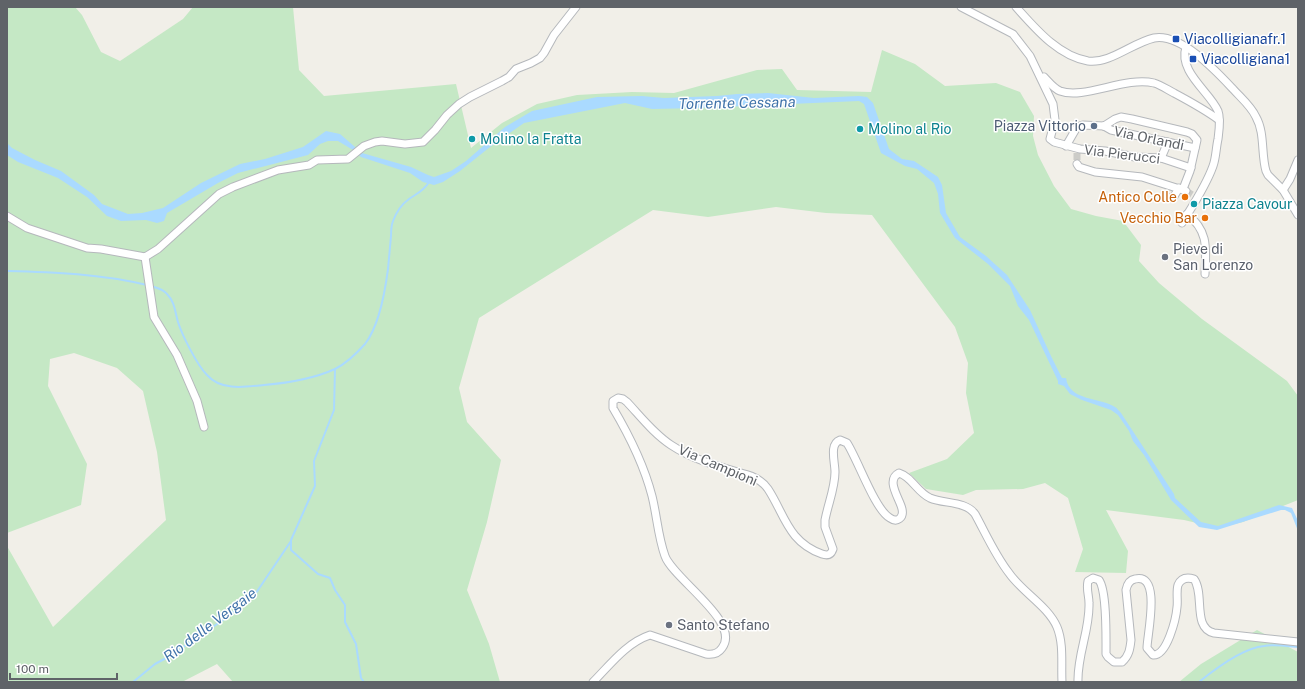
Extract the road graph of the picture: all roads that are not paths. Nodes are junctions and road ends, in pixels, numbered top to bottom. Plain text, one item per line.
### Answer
1 (576, 7) edge
2 (961, 7) edge
3 (1016, 7) edge
4 (1186, 47) junction
5 (1039, 72) junction
6 (1219, 120) junction
7 (1104, 126) junction
8 (1168, 142) junction
9 (1066, 146) junction
10 (1195, 148) junction
11 (1161, 158) junction
12 (1298, 160) edge
13 (1077, 164) dead end
14 (1191, 168) junction
15 (1183, 189) junction
16 (1283, 190) junction
17 (1166, 198) dead end
18 (1187, 214) junction
19 (1298, 215) edge
20 (7, 216) edge
21 (1182, 223) dead end
22 (145, 257) junction
23 (1204, 274) dead end
24 (204, 427) dead end
25 (1298, 642) edge
26 (593, 682) edge
27 (1062, 682) edge
28 (1078, 682) edge

1 - 22 street
2 - 5 street
3 - 4 street
4 - 6 street
4 - 16 street
5 - 6 street
5 - 9 street, Via Pierucci
6 - 18 street
7 - 8 street, Via Orlandi
7 - 9 street
7 - 10 street
8 - 10 street, Via Orlandi
8 - 11 street
9 - 11 street, Via Pierucci
10 - 14 street
11 - 14 street, Via Pierucci
12 - 16 street
13 - 15 street
14 - 15 street
15 - 17 street
16 - 19 street
18 - 21 street
18 - 23 street
20 - 22 street
22 - 24 street
25 - 28 street
26 - 27 street, Via Campioni

